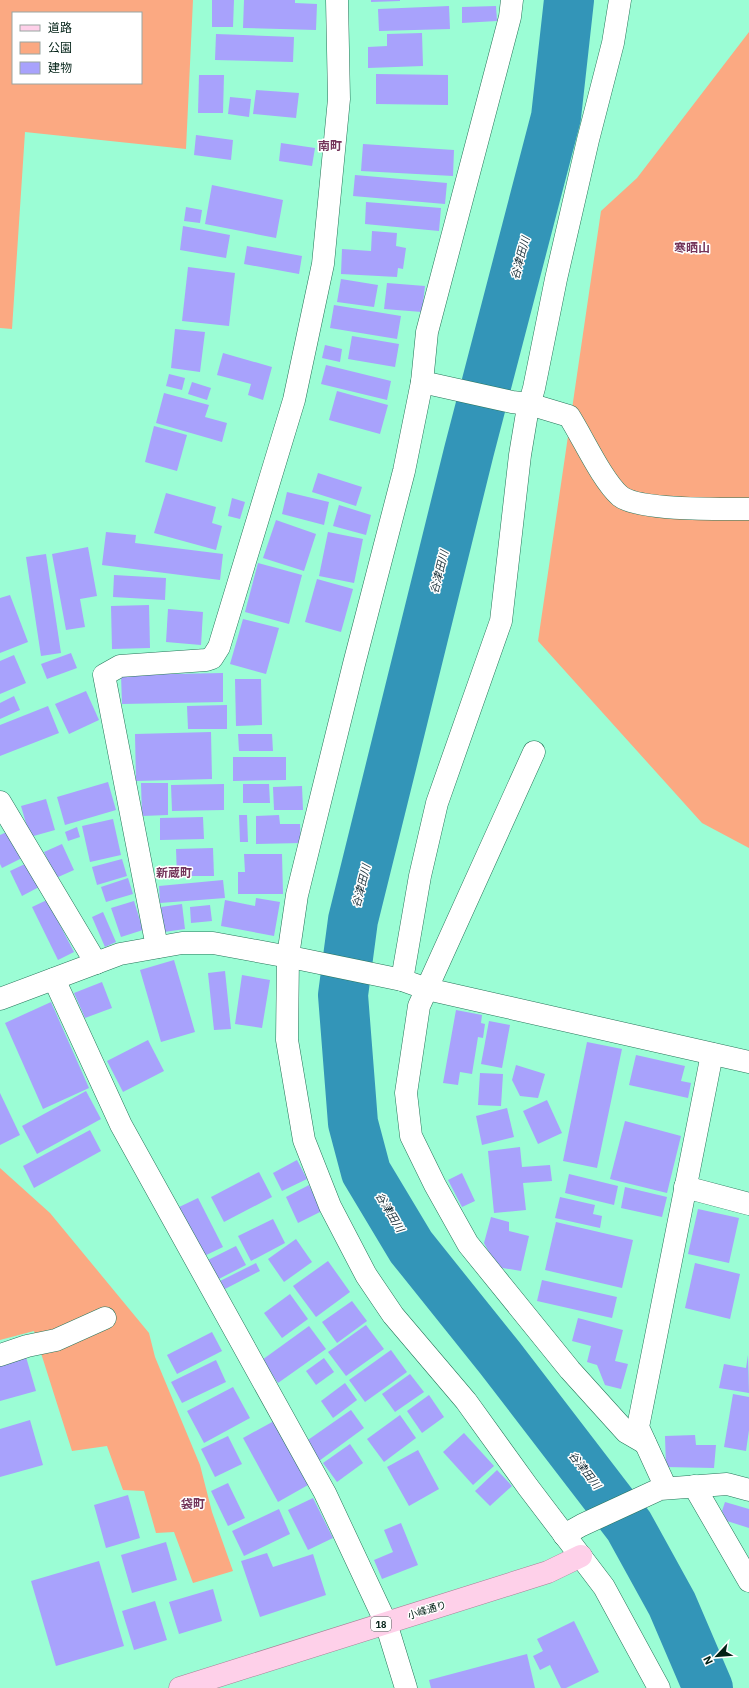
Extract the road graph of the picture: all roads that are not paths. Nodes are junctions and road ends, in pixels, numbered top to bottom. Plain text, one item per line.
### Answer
1 (337, 0) edge
2 (512, 0) edge
3 (620, 0) edge
4 (422, 382) junction
5 (521, 403) junction
6 (749, 509) edge
7 (534, 752) dead end
8 (0, 802) edge
9 (157, 947) junction
10 (294, 958) junction
11 (96, 963) junction
12 (54, 979) junction
13 (396, 979) junction
14 (427, 989) junction
15 (0, 999) edge
16 (712, 1054) junction
17 (749, 1062) edge
18 (684, 1186) junction
19 (749, 1204) edge
20 (105, 1318) dead end
21 (0, 1355) edge
22 (645, 1443) junction
23 (694, 1486) junction
24 (663, 1489) junction
25 (749, 1490) edge
26 (573, 1530) junction
27 (581, 1556) junction
28 (749, 1581) edge
29 (386, 1623) junction
30 (180, 1688) edge
31 (406, 1688) edge
32 (659, 1688) edge

1 - 9 street
2 - 4 street
3 - 5 street
4 - 5 street
4 - 10 street
5 - 6 street
5 - 13 street
7 - 14 street
8 - 11 street
9 - 10 street
9 - 11 street
10 - 13 street
10 - 26 street
11 - 12 street
12 - 15 street
12 - 29 street
13 - 14 street
14 - 16 street
14 - 22 street
16 - 17 street
16 - 18 street
18 - 19 street
18 - 22 street
20 - 21 street
22 - 24 street
23 - 24 street
23 - 25 street
23 - 28 street
24 - 26 street
26 - 27 street
27 - 29 main road, 小峰通り / 18
27 - 32 street
29 - 30 main road, 小峰通り / 18
29 - 31 street

